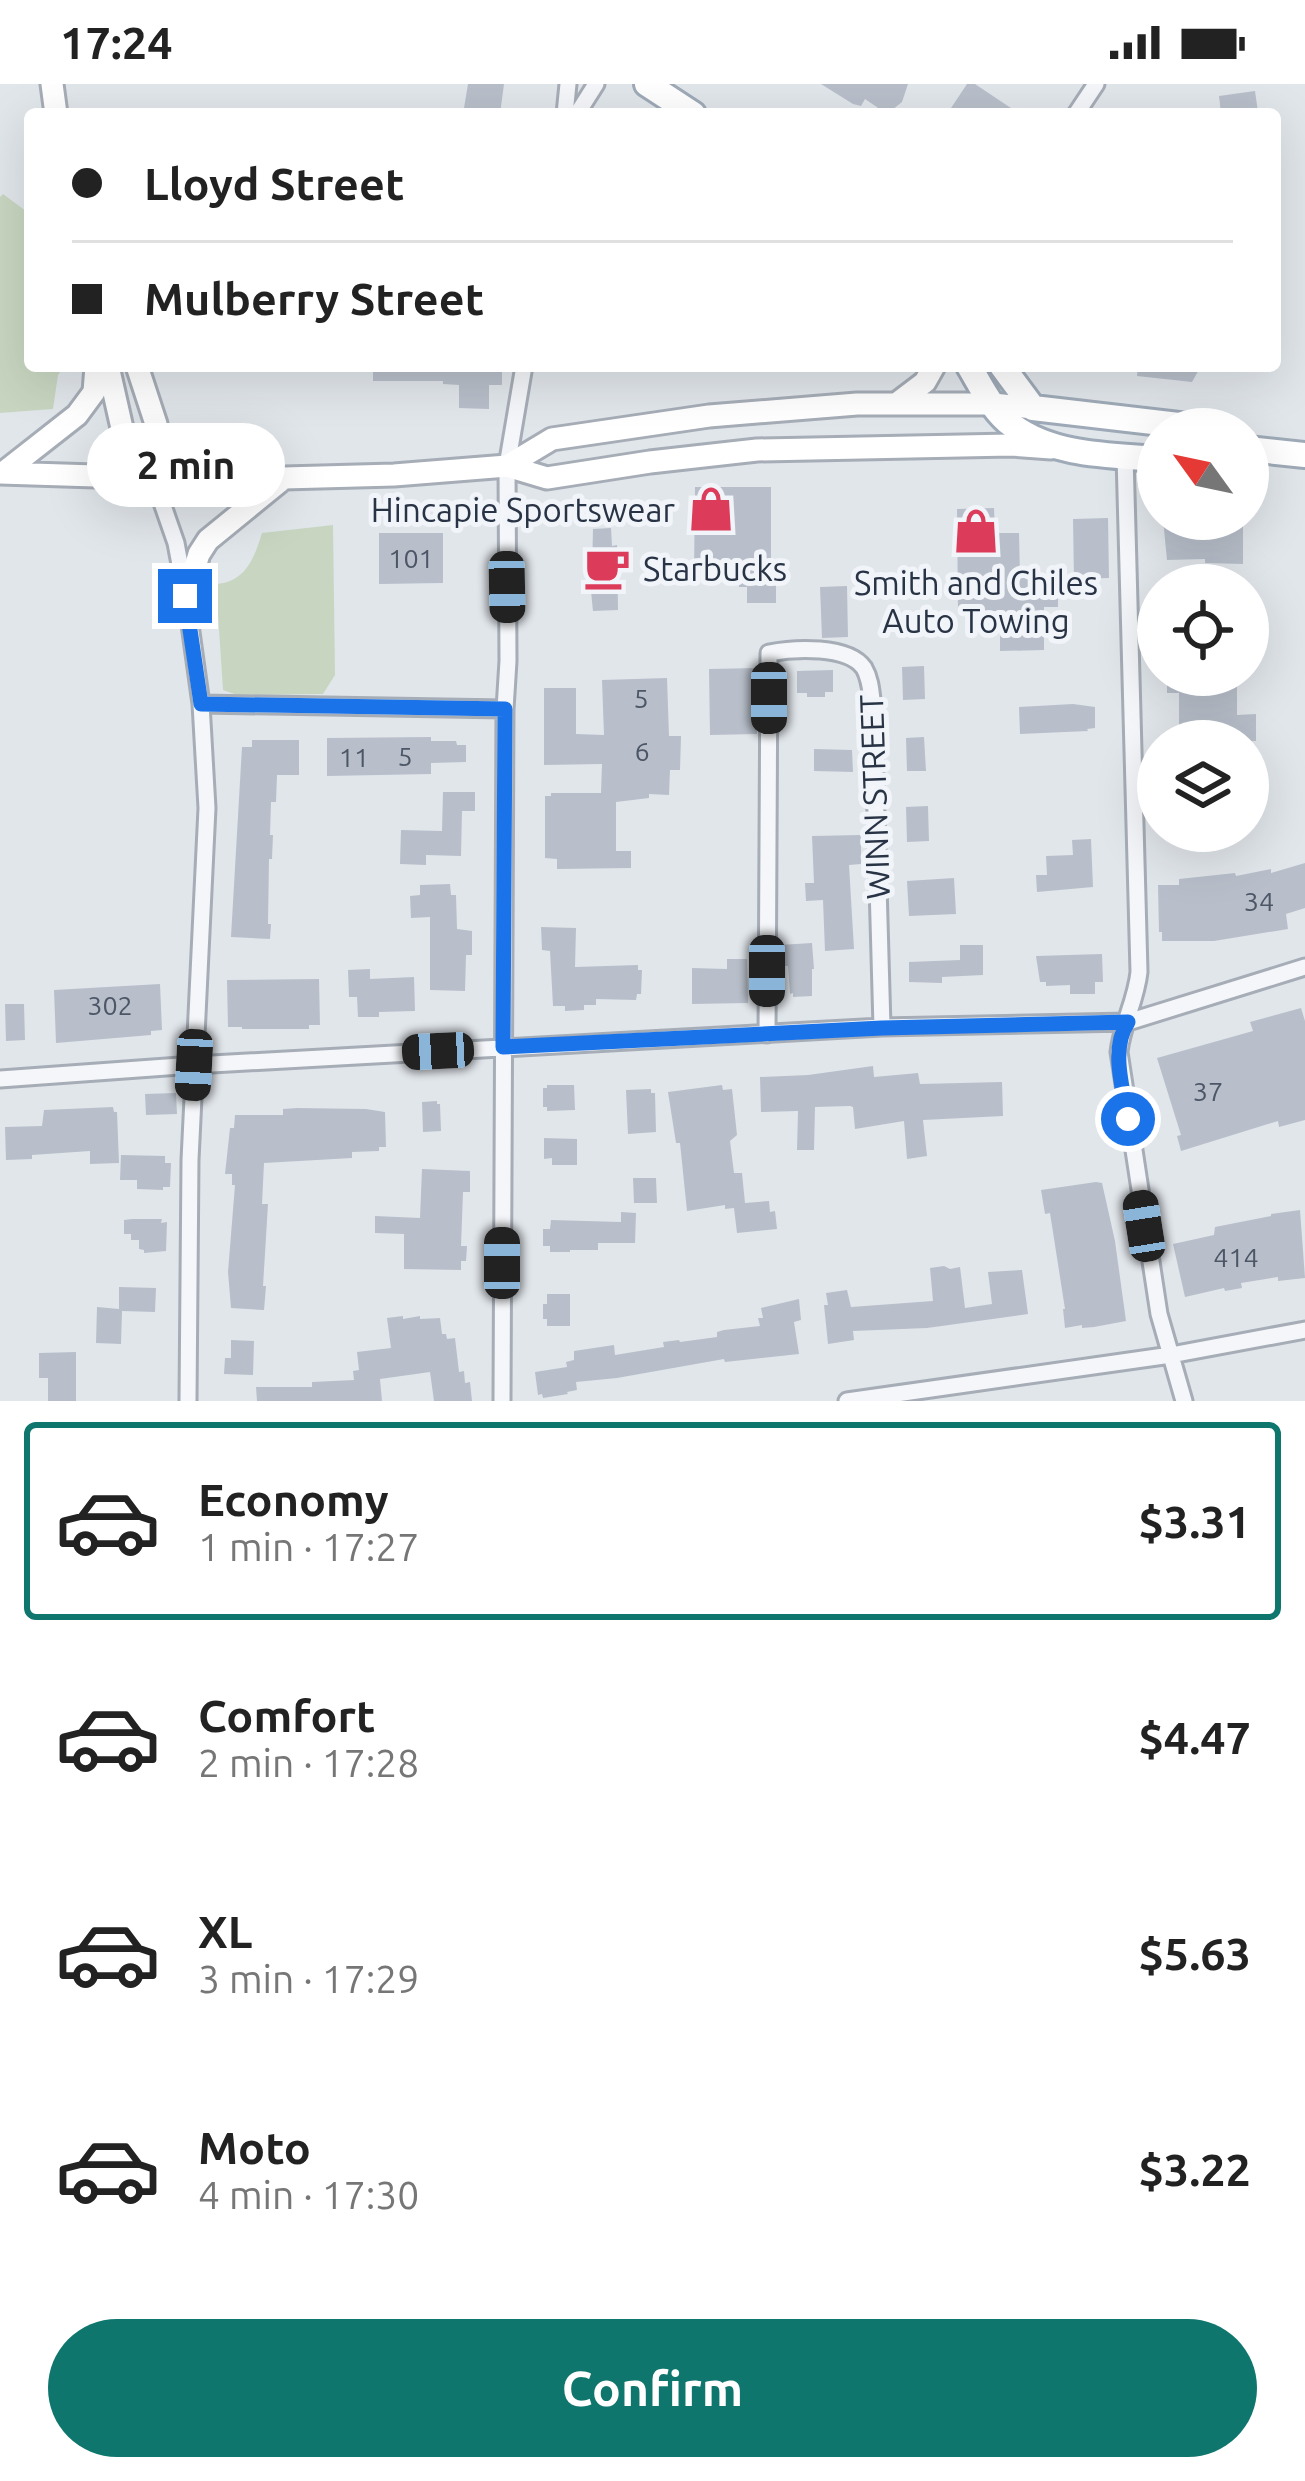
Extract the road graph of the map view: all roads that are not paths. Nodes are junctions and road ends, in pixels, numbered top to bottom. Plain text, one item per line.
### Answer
1 (647, 84) edge
2 (684, 108) edge
3 (96, 372) edge
4 (109, 372) edge
5 (139, 372) edge
6 (523, 372) edge
7 (931, 372) edge
8 (973, 372) edge
9 (1007, 372) edge
10 (896, 404) junction
11 (993, 404) junction
12 (1034, 408) junction
13 (1137, 420) edge
14 (1056, 448) junction
15 (1269, 451) edge
16 (1305, 455) edge
17 (1125, 456) junction
18 (1137, 457) edge
19 (507, 466) junction
20 (2, 473) edge
21 (153, 477) junction
22 (284, 478) junction
23 (185, 596) junction
24 (201, 704) junction
25 (505, 709) junction
26 (1305, 968) edge
27 (1128, 1022) junction
28 (882, 1028) junction
29 (766, 1034) junction
30 (503, 1047) junction
31 (194, 1065) junction
32 (0, 1078) edge
33 (1305, 1330) edge
34 (1171, 1355) junction
35 (188, 1401) edge
36 (502, 1401) edge
37 (847, 1401) edge
38 (1184, 1401) edge

1 - 2 main road
3 - 20 main road
4 - 21 main road
5 - 21 main road
6 - 19 street
7 - 10 main road
8 - 11 main road
9 - 12 main road
10 - 11 main road
10 - 19 main road
11 - 12 main road
11 - 14 main road
12 - 13 main road
14 - 17 main road
14 - 19 main road
15 - 16 main road
17 - 18 main road
17 - 27 street
19 - 22 main road
19 - 25 street
20 - 21 main road
21 - 22 main road
21 - 23 street
22 - 23 main road
23 - 24 street
24 - 25 street
24 - 31 street
25 - 30 street
26 - 27 street
27 - 28 street
27 - 34 street
28 - 29 street
28 - 29 street, WINN STREET
29 - 30 street
30 - 31 street
30 - 36 street
31 - 32 street
31 - 35 street
33 - 34 street
34 - 37 street
34 - 38 street

